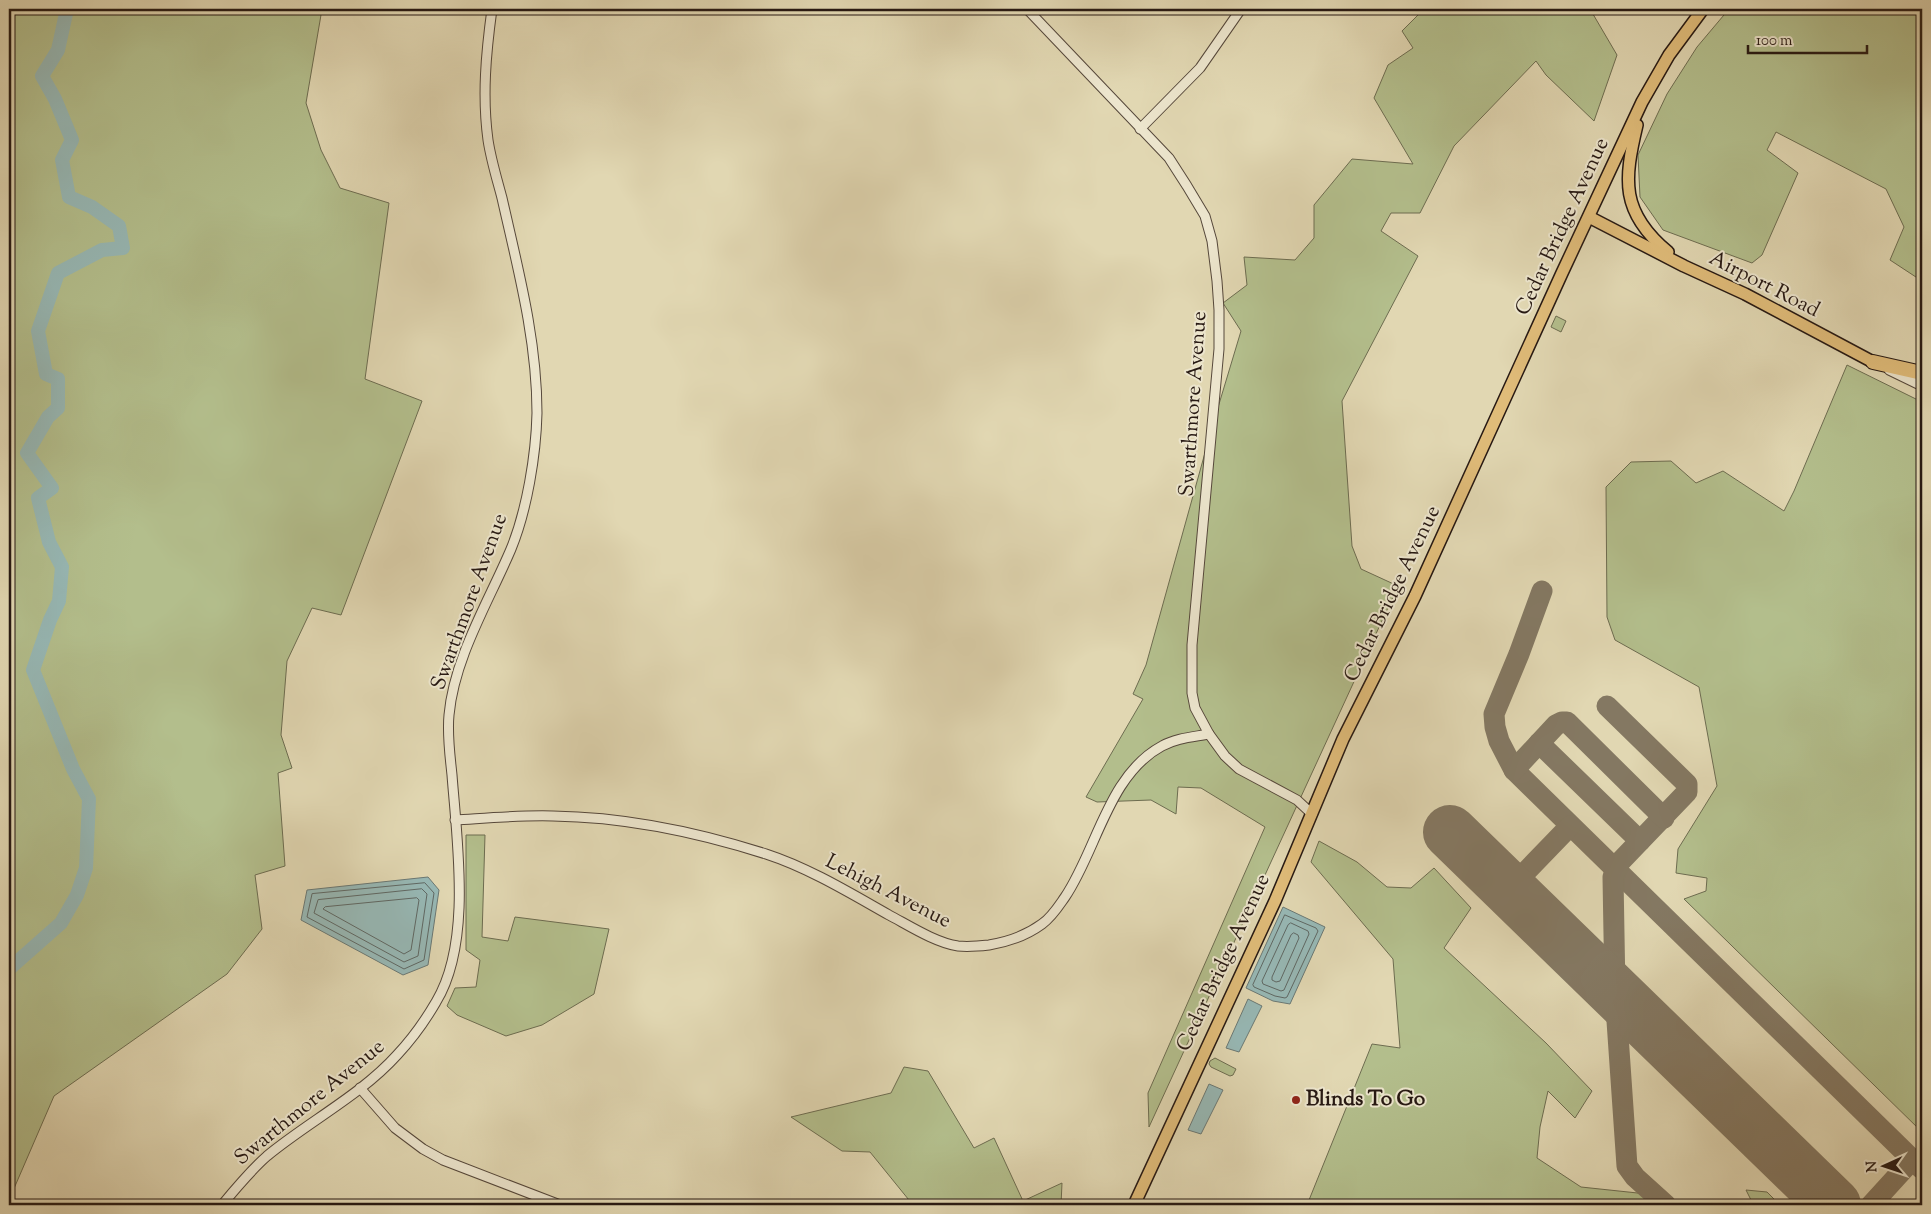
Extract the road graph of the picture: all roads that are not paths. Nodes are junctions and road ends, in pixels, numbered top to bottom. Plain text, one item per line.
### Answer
1 (492, 9) edge
2 (1027, 9) edge
3 (1241, 9) edge
4 (1703, 9) edge
5 (1642, 102) junction
6 (1140, 129) junction
7 (1589, 217) junction
8 (1684, 266) junction
9 (1873, 362) junction
10 (1922, 373) edge
11 (1922, 386) edge
12 (1208, 734) junction
13 (1312, 814) junction
14 (455, 820) junction
15 (360, 1088) junction
16 (222, 1205) edge
17 (560, 1205) edge
18 (1134, 1205) edge

1 - 14 street, Swarthmore Avenue
2 - 6 street, Swarthmore Avenue
3 - 6 street
4 - 5 main road, Cedar Bridge Avenue
5 - 7 main road, Cedar Bridge Avenue
5 - 8 main road
6 - 12 street, Swarthmore Avenue
7 - 8 main road, Airport Road
7 - 13 main road, Cedar Bridge Avenue
8 - 9 main road, Airport Road
9 - 10 highway
9 - 11 street, Airport Road
12 - 13 street, Swarthmore Avenue
12 - 14 street, Lehigh Avenue
13 - 18 main road, Cedar Bridge Avenue
14 - 15 street, Swarthmore Avenue
15 - 16 street, Swarthmore Avenue
15 - 17 street

